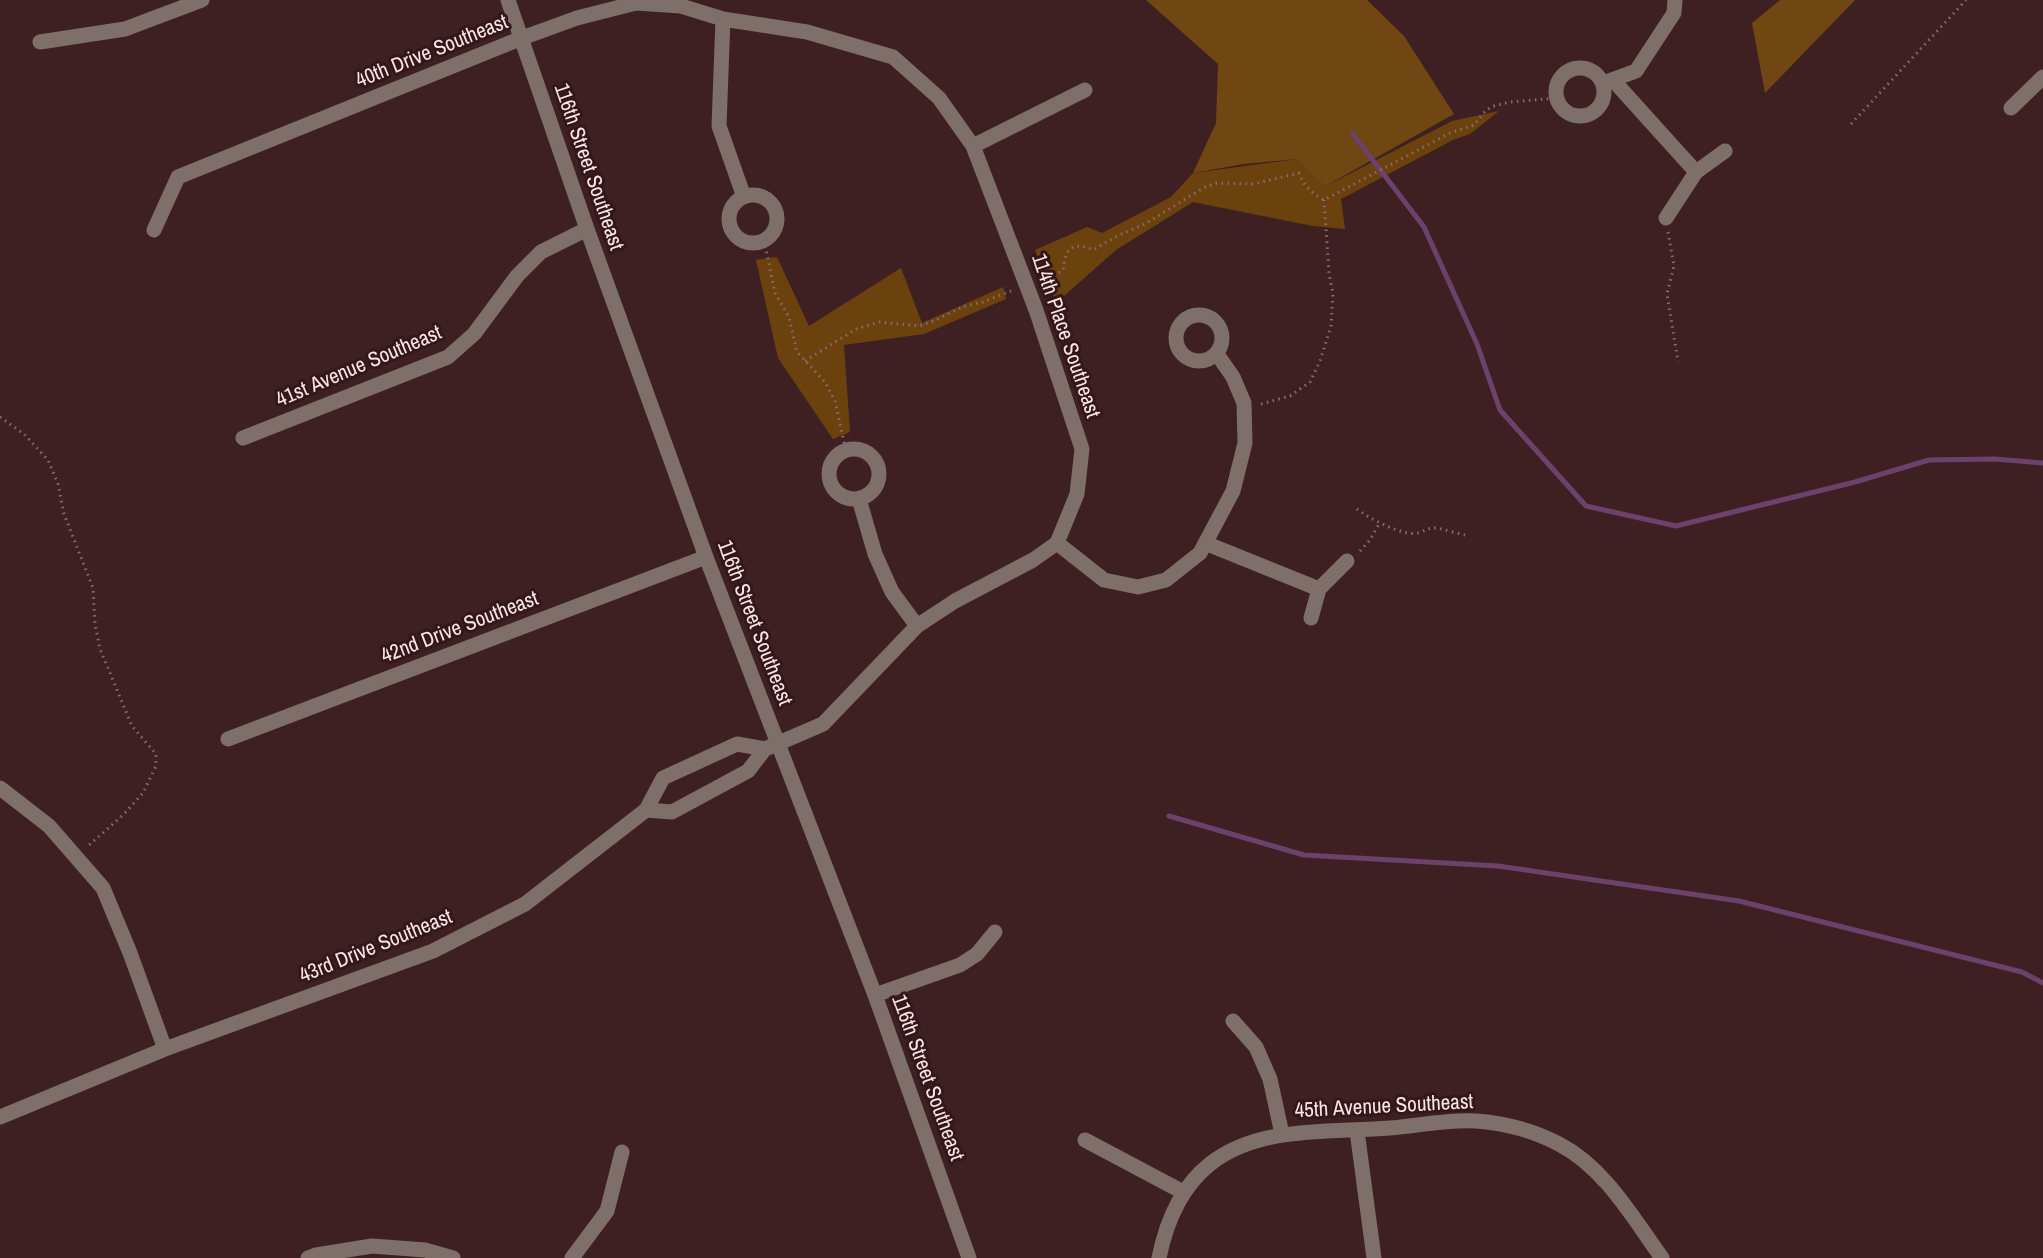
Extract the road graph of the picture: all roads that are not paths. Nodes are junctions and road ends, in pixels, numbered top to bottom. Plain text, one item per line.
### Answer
1 (202, 0) edge
2 (508, 0) edge
3 (1675, 7) edge
4 (723, 19) junction
5 (522, 38) junction
6 (40, 42) dead end
7 (2043, 77) edge
8 (1607, 82) junction
9 (1084, 90) dead end
10 (2011, 108) dead end
11 (974, 146) junction
12 (1725, 151) dead end
13 (1696, 172) junction
14 (744, 197) junction
15 (1666, 219) road end
16 (586, 229) junction
17 (154, 230) dead end
18 (1217, 354) dead end
19 (243, 438) dead end
20 (859, 499) junction
21 (1057, 543) junction
22 (1205, 543) junction
23 (706, 557) junction
24 (1347, 561) road end
25 (1319, 589) junction
26 (1311, 618) dead end
27 (917, 626) junction
28 (228, 739) dead end
29 (772, 746) junction
30 (0, 788) edge
31 (646, 810) junction
32 (995, 932) dead end
33 (875, 995) junction
34 (1233, 1021) dead end
35 (165, 1049) junction
36 (0, 1117) edge
37 (1357, 1131) junction
38 (1282, 1134) junction
39 (1085, 1140) dead end
40 (622, 1152) dead end
41 (1183, 1192) junction
42 (308, 1258) edge
43 (453, 1258) edge
44 (572, 1258) edge
45 (969, 1258) edge
46 (1159, 1258) edge
47 (1374, 1258) edge
48 (1662, 1258) edge

1 - 6 street
2 - 5 street, 116th Street Southeast
3 - 8 street
4 - 5 street, 40th Drive Southeast
4 - 11 street, 40th Drive Southeast
4 - 14 street
5 - 16 street, 116th Street Southeast
5 - 17 street, 40th Drive Southeast
7 - 10 street
8 - 8 street
8 - 13 street
9 - 11 street
11 - 21 street, 114th Place Southeast
12 - 13 street
13 - 15 street
14 - 14 street
16 - 19 street, 41st Avenue Southeast
16 - 23 street, 116th Street Southeast
18 - 22 street
20 - 20 street
20 - 27 street
21 - 22 street
21 - 27 street
22 - 25 street
23 - 28 street, 42nd Drive Southeast
23 - 29 street, 116th Street Southeast
24 - 25 street
25 - 26 street
27 - 29 street
29 - 31 street
29 - 31 street, 43rd Drive Southeast
29 - 33 street, 116th Street Southeast
30 - 35 street
31 - 35 street, 43rd Drive Southeast
32 - 33 street
33 - 45 street, 116th Street Southeast
34 - 38 street
35 - 36 street, 43rd Drive Southeast
37 - 38 street, 45th Avenue Southeast
37 - 47 street
37 - 48 street, 45th Avenue Southeast
38 - 41 street, 45th Avenue Southeast
39 - 41 street
40 - 44 street
41 - 46 street, 45th Avenue Southeast
42 - 43 street

